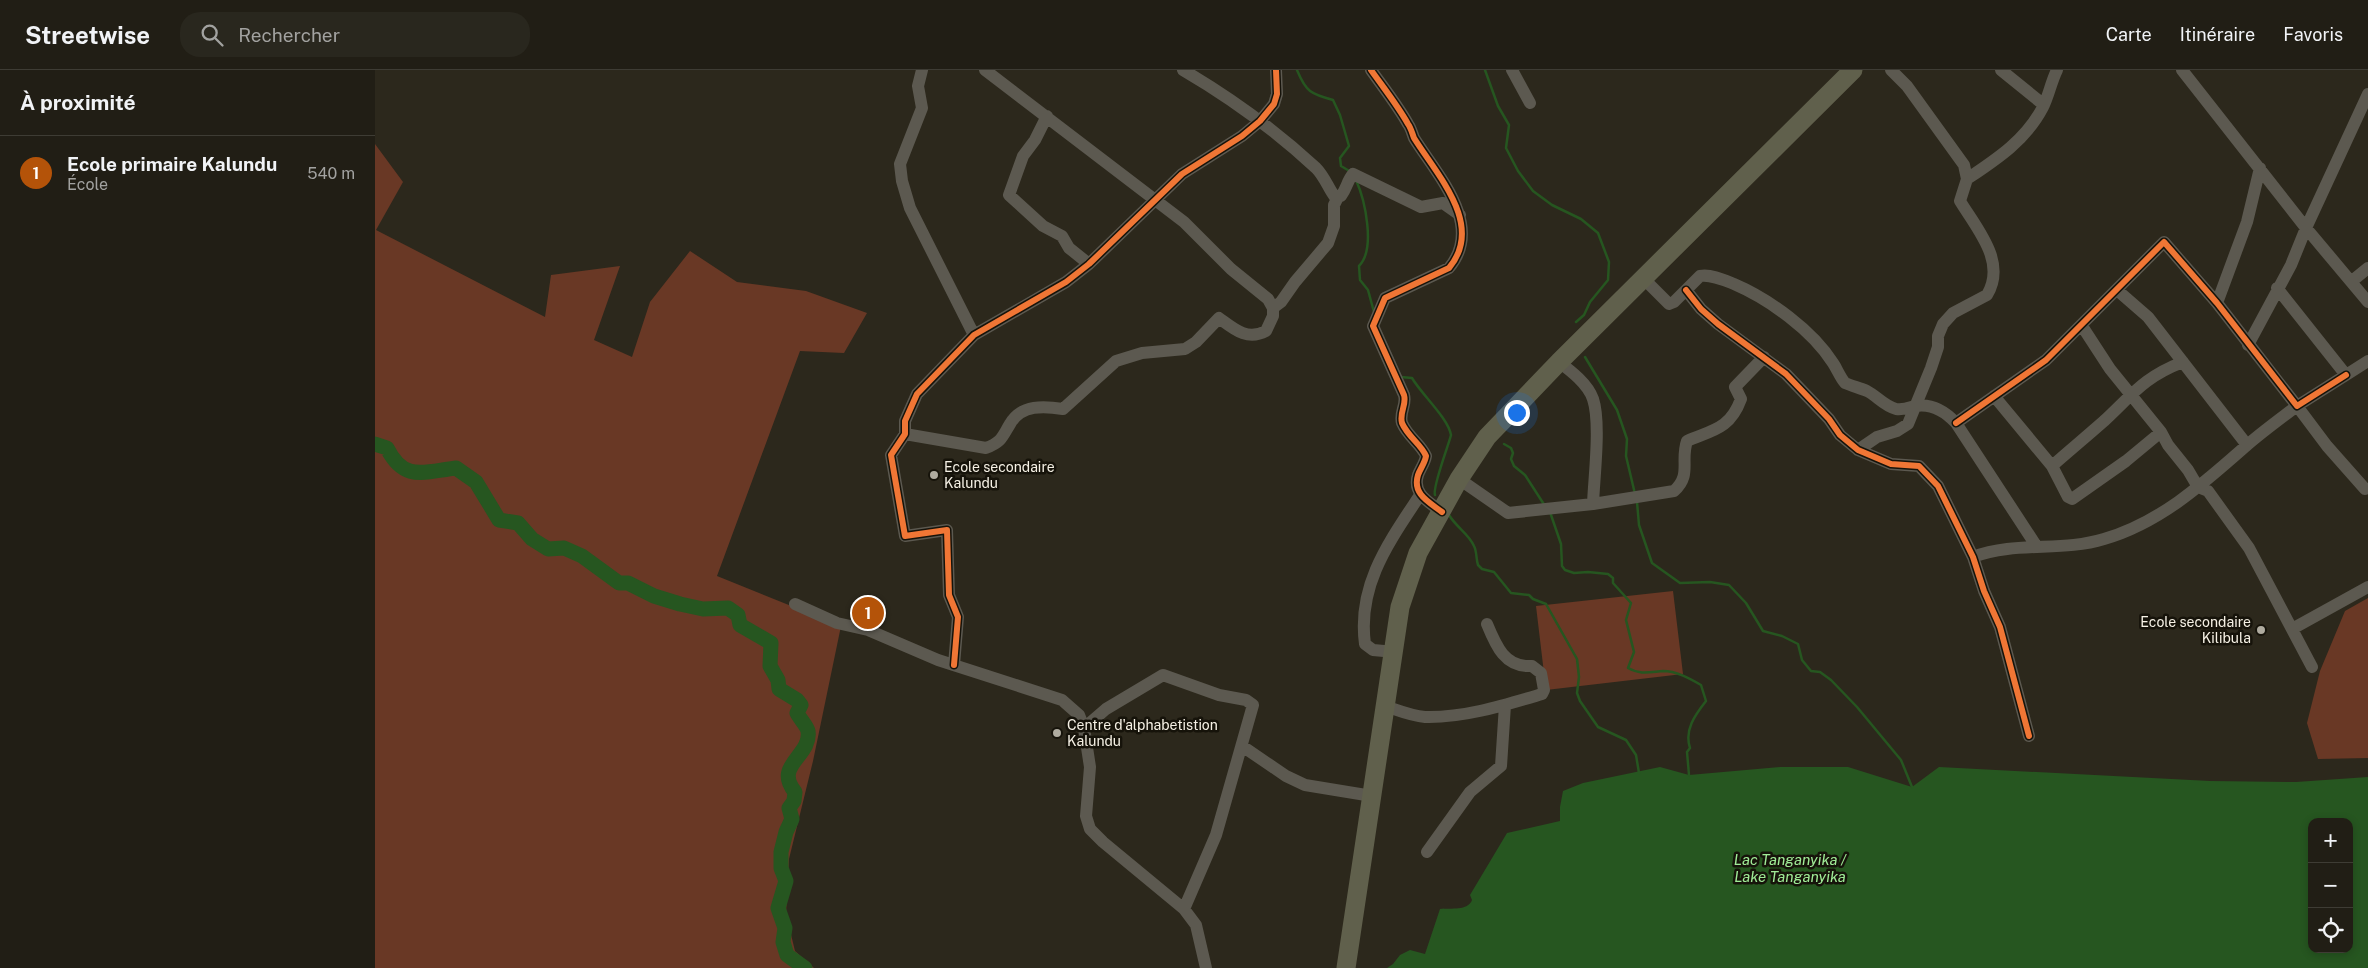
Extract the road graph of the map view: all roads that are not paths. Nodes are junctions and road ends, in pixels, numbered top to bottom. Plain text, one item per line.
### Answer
1 (923, 70) edge
2 (985, 70) edge
3 (1183, 70) edge
4 (1276, 70) edge
5 (1372, 70) edge
6 (1512, 70) edge
7 (1853, 70) edge
8 (1891, 70) edge
9 (2001, 70) edge
10 (2057, 70) edge
11 (2182, 70) edge
12 (2368, 94) edge
13 (1530, 103) dead end
14 (2044, 105) junction
15 (1047, 116) junction
16 (1260, 121) junction
17 (2260, 168) junction
18 (1967, 180) junction
19 (1338, 197) junction
20 (1155, 200) junction
21 (1459, 215) junction
22 (2306, 228) junction
23 (1089, 264) junction
24 (2368, 268) edge
25 (1643, 278) junction
26 (2352, 280) junction
27 (2277, 288) junction
28 (1685, 290) junction
29 (2117, 290) junction
30 (2368, 302) edge
31 (2217, 303) junction
32 (1273, 308) junction
33 (2082, 326) junction
34 (974, 335) junction
35 (2248, 345) junction
36 (1764, 357) junction
37 (1559, 362) junction
38 (2183, 362) junction
39 (2366, 366) edge
40 (2346, 375) junction
41 (2131, 393) junction
42 (1994, 396) junction
43 (1916, 406) junction
44 (2297, 406) junction
45 (1956, 423) junction
46 (2161, 432) junction
47 (905, 434) junction
48 (2247, 445) junction
49 (1858, 450) junction
50 (2052, 466) junction
51 (1459, 479) junction
52 (2198, 487) junction
53 (2365, 489) dead end
54 (1420, 495) junction
55 (1593, 504) junction
56 (1442, 512) junction
57 (2037, 547) junction
58 (1973, 557) junction
59 (2368, 587) edge
60 (795, 604) dead end
61 (1487, 624) dead end
62 (2292, 629) junction
63 (1395, 652) junction
64 (955, 665) junction
65 (2312, 668) dead end
66 (1505, 705) junction
67 (1385, 706) junction
68 (1084, 728) junction
69 (2029, 736) dead end
70 (1242, 746) junction
71 (1372, 796) junction
72 (1427, 852) dead end
73 (1184, 909) junction
74 (1206, 968) edge
75 (1346, 968) edge

1 - 34 street
2 - 15 street
3 - 16 street
4 - 16 street
5 - 21 street
6 - 13 street
7 - 25 highway
8 - 18 street
9 - 14 street
10 - 14 street
11 - 17 street
12 - 22 street
14 - 18 street
15 - 20 street
15 - 23 street
16 - 19 street
16 - 20 street
17 - 22 street
17 - 31 street
18 - 43 street
19 - 21 street
19 - 32 street
20 - 23 street
20 - 32 street
21 - 54 street
22 - 26 street
22 - 27 street
23 - 34 street
24 - 26 street
25 - 28 street
25 - 37 highway
26 - 30 street
27 - 35 street
27 - 40 street
28 - 36 street
28 - 43 street
29 - 31 street
29 - 33 street
29 - 38 street
31 - 35 street
32 - 47 street
33 - 41 street
33 - 42 street
34 - 47 street
35 - 44 street
36 - 49 street
36 - 55 street
37 - 51 highway
37 - 55 street
38 - 41 street
38 - 48 street
39 - 40 street
40 - 44 street
41 - 46 street
41 - 50 street
42 - 45 street
42 - 50 street
43 - 45 street
43 - 49 street
44 - 48 street
44 - 53 street
45 - 57 street
46 - 50 street
46 - 52 street
47 - 64 street
48 - 52 street
49 - 58 street
51 - 55 street
51 - 56 highway
52 - 57 street
52 - 62 street
54 - 56 street
54 - 63 street
56 - 63 highway
57 - 58 street
58 - 69 street
59 - 62 street
60 - 64 street
61 - 66 street
62 - 65 street
63 - 67 highway
64 - 68 street
66 - 67 street
66 - 72 street
67 - 71 highway
68 - 70 street
68 - 73 street
70 - 71 street
70 - 73 street
71 - 75 highway
73 - 74 street

